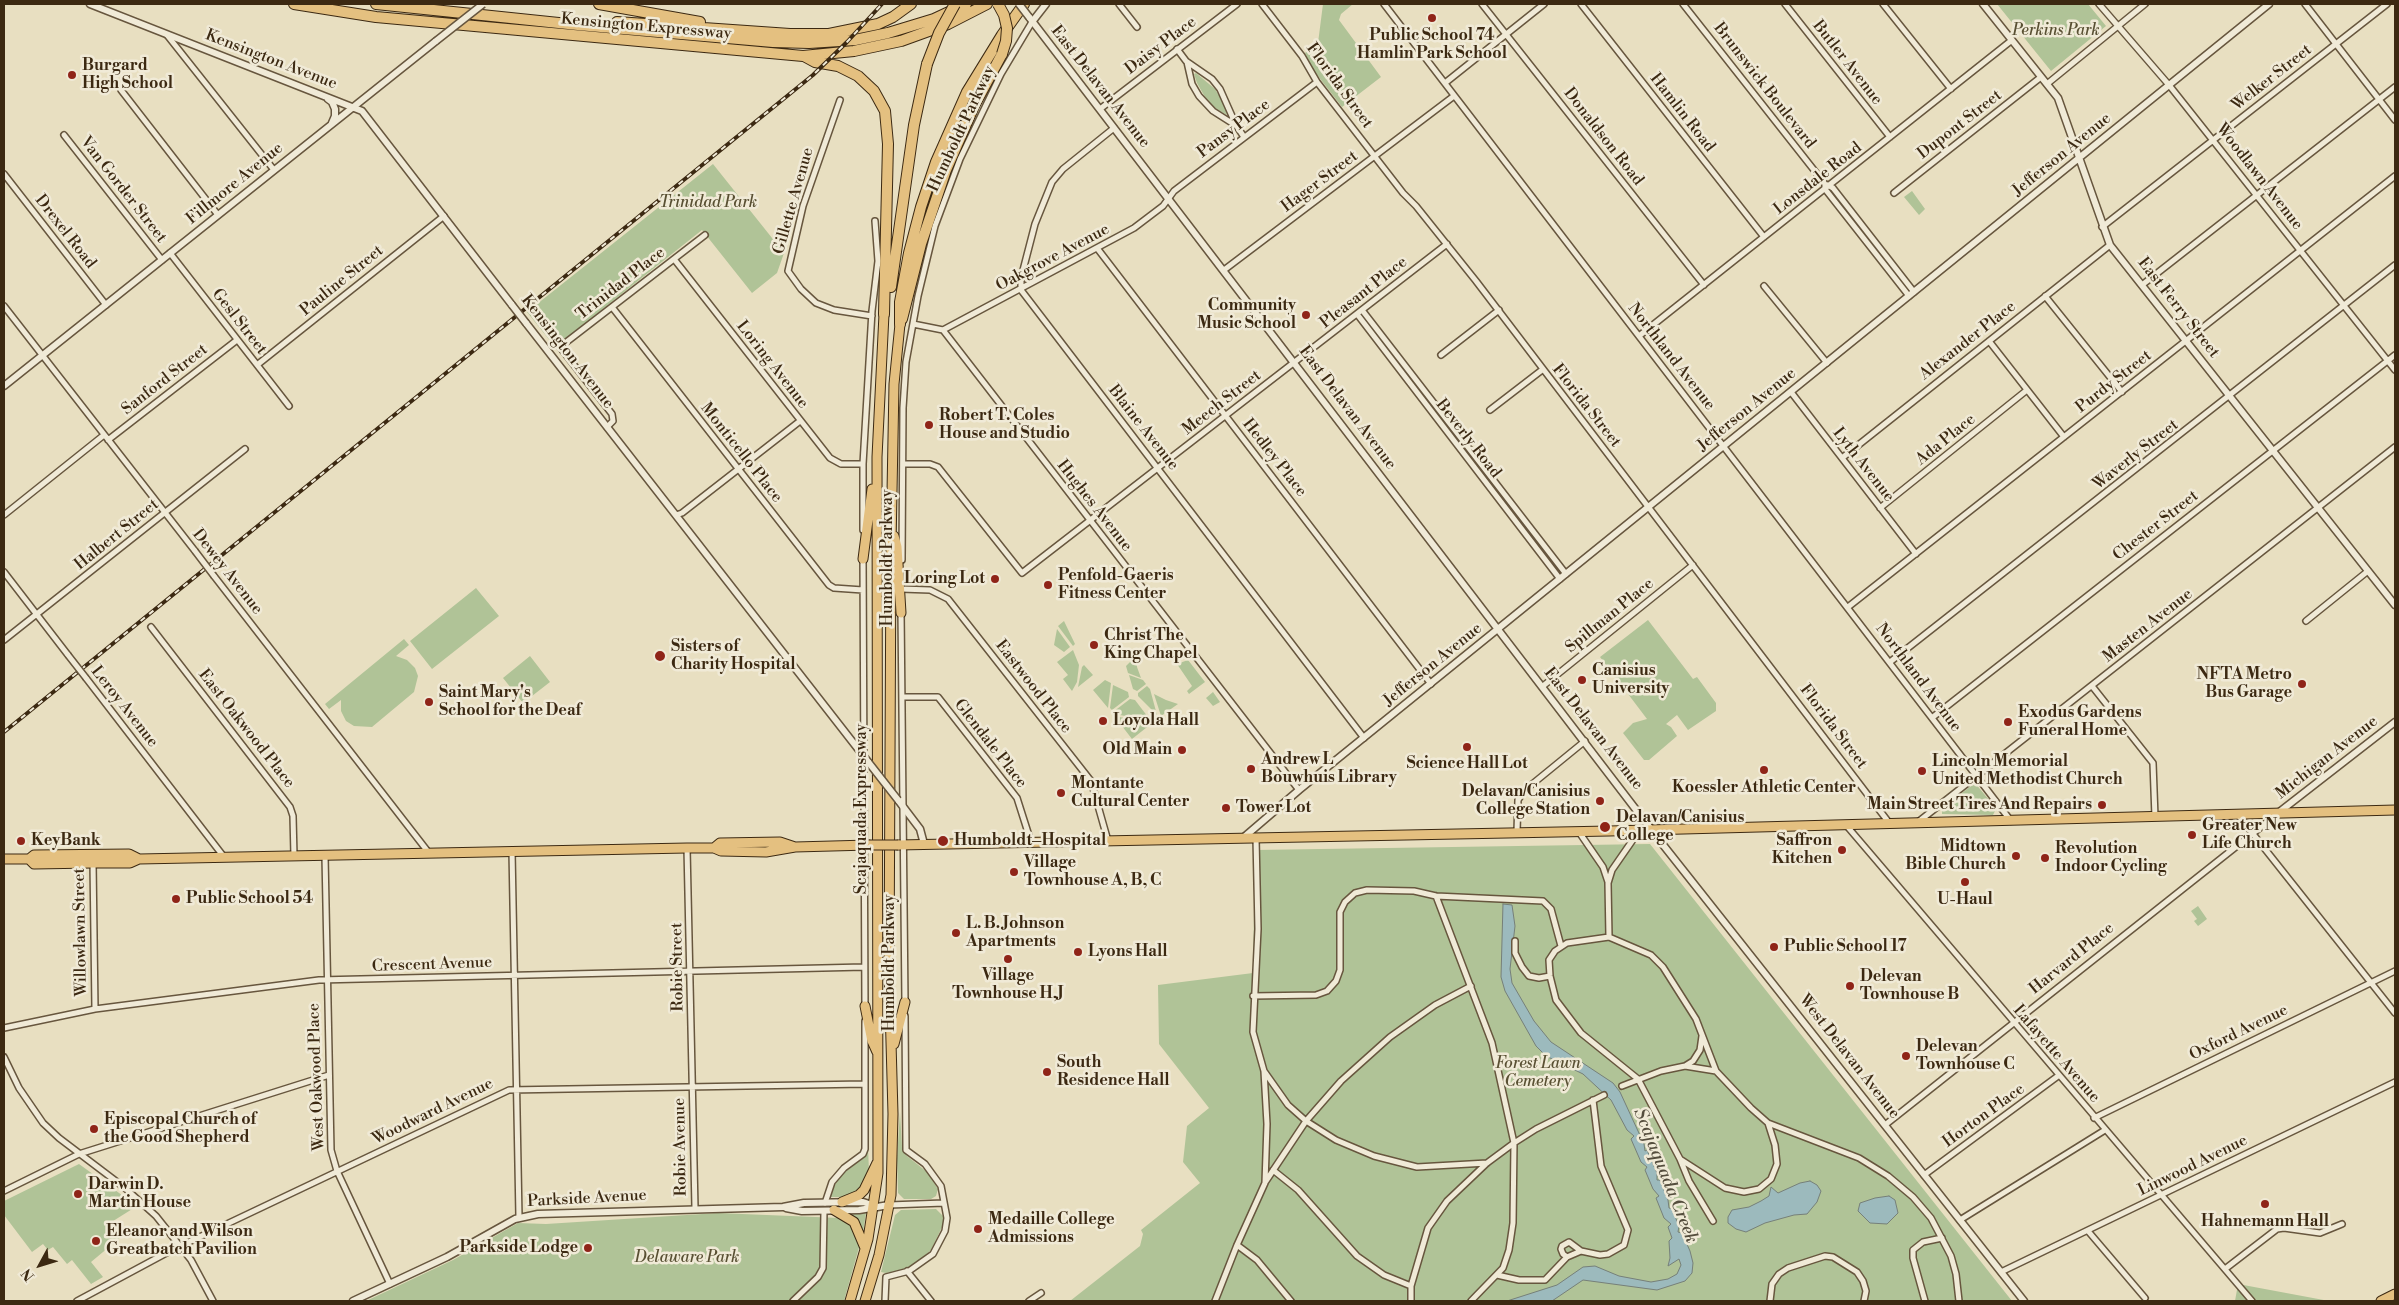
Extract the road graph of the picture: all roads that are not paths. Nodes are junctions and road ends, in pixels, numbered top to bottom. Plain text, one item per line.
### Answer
1 (90, 4) edge
2 (294, 4) edge
3 (376, 4) edge
4 (483, 4) edge
5 (599, 4) edge
6 (911, 4) edge
7 (956, 4) edge
8 (966, 4) edge
9 (987, 4) edge
10 (998, 4) edge
11 (1019, 4) edge
12 (1024, 4) edge
13 (1046, 4) edge
14 (1119, 4) edge
15 (1237, 4) edge
16 (1262, 4) edge
17 (1384, 4) edge
18 (1482, 4) edge
19 (1544, 4) edge
20 (1581, 4) edge
21 (1683, 4) edge
22 (1785, 4) edge
23 (1883, 4) edge
24 (1983, 4) edge
25 (2098, 4) edge
26 (2145, 4) edge
27 (2269, 4) edge
28 (2304, 4) edge
29 (2387, 4) edge
30 (1031, 20) junction
31 (552, 21) junction
32 (1137, 27) dead end
33 (2117, 27) junction
34 (745, 30) junction
35 (166, 33) junction
36 (1506, 34) junction
37 (2012, 40) junction
38 (2336, 44) junction
39 (1177, 49) junction
40 (803, 56) junction
41 (1186, 61) junction
42 (2041, 76) junction
43 (1317, 82) junction
44 (1445, 83) junction
45 (2047, 84) junction
46 (2169, 85) junction
47 (2395, 86) edge
48 (1951, 89) junction
49 (121, 90) dead end
50 (321, 94) junction
51 (1454, 96) junction
52 (2379, 99) junction
53 (840, 100) dead end
54 (353, 107) junction
55 (1100, 109) junction
56 (2395, 120) edge
57 (331, 124) junction
58 (1236, 126) junction
59 (1114, 128) junction
60 (64, 135) dead end
61 (1244, 137) junction
62 (1890, 137) junction
63 (2214, 140) junction
64 (1374, 156) junction
65 (2080, 158) junction
66 (274, 170) junction
67 (4, 174) edge
68 (2395, 176) edge
69 (1827, 186) junction
70 (1894, 193) dead end
71 (2257, 195) junction
72 (1169, 198) junction
73 (218, 215) junction
74 (444, 216) junction
75 (875, 221) dead end
76 (2102, 227) junction
77 (705, 235) dead end
78 (1764, 237) junction
79 (1448, 244) junction
80 (2110, 245) junction
81 (1097, 248) junction
82 (2301, 250) junction
83 (170, 253) junction
84 (674, 259) junction
85 (162, 260) junction
86 (2395, 265) edge
87 (1224, 270) junction
88 (1704, 285) junction
89 (2142, 285) junction
90 (1764, 286) dead end
91 (1021, 290) junction
92 (1912, 294) junction
93 (2046, 296) junction
94 (106, 305) junction
95 (2344, 305) junction
96 (4, 306) edge
97 (612, 307) junction
98 (1362, 310) junction
99 (1499, 310) junction
100 (884, 314) junction
101 (1357, 314) junction
102 (872, 316) junction
103 (900, 324) junction
104 (913, 324) junction
105 (943, 330) junction
106 (1639, 336) junction
107 (237, 340) junction
108 (1988, 341) junction
109 (2186, 341) junction
110 (2395, 354) edge
111 (1441, 355) dead end
112 (42, 356) junction
113 (2388, 360) junction
114 (1295, 363) junction
115 (1827, 363) junction
116 (256, 365) junction
117 (1542, 370) junction
118 (2395, 370) edge
119 (4, 386) edge
120 (2027, 390) junction
121 (1791, 392) junction
122 (2122, 392) junction
123 (2230, 396) junction
124 (1431, 400) junction
125 (1426, 404) junction
126 (289, 406) dead end
127 (1490, 410) dead end
128 (1226, 416) junction
129 (800, 421) junction
130 (607, 426) junction
131 (104, 435) junction
132 (2064, 437) junction
133 (108, 440) junction
134 (1724, 446) junction
135 (2395, 447) edge
136 (245, 449) dead end
137 (2273, 450) junction
138 (877, 457) junction
139 (1842, 458) junction
140 (863, 464) junction
141 (902, 464) junction
142 (1158, 468) junction
143 (738, 470) junction
144 (1496, 484) junction
145 (1490, 488) junction
146 (1649, 507) junction
147 (1880, 508) junction
148 (2318, 508) junction
149 (165, 512) junction
150 (4, 515) edge
151 (676, 515) junction
152 (1090, 521) junction
153 (892, 530) junction
154 (1916, 554) junction
155 (863, 559) junction
156 (1693, 565) junction
157 (2368, 571) junction
158 (4, 572) edge
159 (1563, 577) junction
160 (901, 589) junction
161 (864, 590) junction
162 (2395, 605) edge
163 (1848, 607) junction
164 (901, 613) junction
165 (37, 614) junction
166 (2306, 621) dead end
167 (151, 627) dead end
168 (1499, 629) junction
169 (4, 640) edge
170 (1890, 662) junction
171 (1431, 684) junction
172 (1543, 686) junction
173 (2092, 686) junction
174 (903, 697) junction
175 (1933, 717) junction
176 (2395, 722) edge
177 (1364, 738) junction
178 (1585, 741) junction
179 (863, 756) junction
180 (1977, 776) junction
181 (1299, 790) junction
182 (904, 808) junction
183 (2395, 810) edge
184 (2238, 815) junction
185 (2276, 815) junction
186 (2155, 818) junction
187 (2012, 822) junction
188 (1916, 823) junction
189 (1891, 824) junction
190 (1846, 825) junction
191 (1639, 830) junction
192 (1652, 830) junction
193 (1517, 832) junction
194 (1578, 832) junction
195 (2251, 833) junction
196 (1243, 838) junction
197 (1256, 838) junction
198 (1108, 841) junction
199 (1031, 842) junction
200 (924, 844) junction
201 (866, 845) junction
202 (901, 845) junction
203 (687, 848) junction
204 (512, 852) junction
205 (430, 853) junction
206 (294, 856) junction
207 (325, 856) junction
208 (224, 857) junction
209 (4, 859) edge
210 (93, 859) junction
211 (1608, 883) junction
212 (1436, 896) junction
213 (1609, 937) junction
214 (1515, 941) dead end
215 (1561, 946) junction
216 (864, 967) junction
217 (2395, 971) edge
218 (691, 973) junction
219 (515, 976) junction
220 (1550, 976) junction
221 (326, 980) junction
222 (2371, 983) junction
223 (1471, 986) junction
224 (1253, 996) junction
225 (905, 1002) junction
226 (864, 1006) junction
227 (95, 1009) junction
228 (2395, 1013) edge
229 (2012, 1023) junction
230 (4, 1028) edge
231 (1702, 1035) junction
232 (893, 1049) junction
233 (879, 1056) junction
234 (4, 1057) edge
235 (1685, 1066) junction
236 (1264, 1071) junction
237 (1716, 1071) junction
238 (329, 1075) junction
239 (2058, 1076) junction
240 (1638, 1079) junction
241 (2395, 1082) edge
242 (865, 1084) junction
243 (693, 1086) junction
244 (1622, 1086) dead end
245 (516, 1089) junction
246 (1604, 1095) dead end
247 (1592, 1100) junction
248 (2094, 1118) junction
249 (1306, 1120) junction
250 (1768, 1123) junction
251 (1884, 1125) junction
252 (2105, 1130) junction
253 (1514, 1142) junction
254 (79, 1154) junction
255 (879, 1158) junction
256 (1680, 1159) junction
257 (1487, 1163) junction
258 (1273, 1170) junction
259 (337, 1171) junction
260 (1924, 1175) junction
261 (1265, 1183) junction
262 (4, 1191) edge
263 (2162, 1195) junction
264 (842, 1202) junction
265 (825, 1203) junction
266 (944, 1203) junction
267 (889, 1205) junction
268 (875, 1206) junction
269 (783, 1207) junction
270 (695, 1208) junction
271 (824, 1210) junction
272 (834, 1210) junction
273 (519, 1217) junction
274 (1960, 1220) junction
275 (1713, 1221) dead end
276 (2342, 1224) dead end
277 (2088, 1231) junction
278 (1942, 1238) junction
279 (1237, 1245) junction
280 (181, 1246) junction
281 (866, 1248) junction
282 (1581, 1251) junction
283 (1567, 1257) junction
284 (2225, 1269) junction
285 (907, 1271) junction
286 (2001, 1272) junction
287 (1497, 1275) junction
288 (390, 1284) junction
289 (1411, 1286) junction
290 (1041, 1293) dead end
291 (2395, 1294) edge
292 (2145, 1298) dead end
293 (2251, 1299) edge
294 (77, 1301) edge
295 (213, 1301) edge
296 (354, 1301) edge
297 (793, 1301) edge
298 (850, 1301) edge
299 (865, 1301) edge
300 (885, 1301) edge
301 (930, 1301) edge
302 (1030, 1301) edge
303 (1216, 1301) edge
304 (1291, 1301) edge
305 (1411, 1301) edge
306 (1471, 1301) edge
307 (1770, 1301) edge
308 (1864, 1301) edge
309 (1925, 1301) edge
310 (1959, 1301) edge
311 (2024, 1301) edge
312 (2256, 1301) edge
313 (2380, 1301) edge

1 - 35 street, Kensington Avenue
2 - 40 highway, Kensington Expressway
3 - 31 highway, Kensington Expressway
4 - 54 street, Fillmore Avenue, bridge
5 - 34 highway
6 - 34 highway
7 - 100 highway, bridge
8 - 31 highway, Kensington Expressway
9 - 40 highway, Kensington Expressway
10 - 103 highway, bridge
11 - 30 street, East Delavan Avenue, bridge
12 - 103 highway
13 - 30 street, Humboldt Parkway
14 - 32 street
15 - 39 street, Daisy Place
16 - 43 street, Florida Street
17 - 44 street, Northland Avenue
18 - 36 street, Donaldson Road
19 - 36 street
20 - 78 street, Hamlin Road
21 - 69 street, Brunswick Boulevard
22 - 62 street, Butler Avenue
23 - 48 street
24 - 37 street, East Ferry Street
25 - 33 street, Woodlawn Avenue
26 - 33 street
27 - 46 street, Jefferson Avenue
28 - 38 street
29 - 38 street, Welker Street
30 - 55 street, East Delavan Avenue
30 - 104 street, Humboldt Parkway
31 - 34 highway
33 - 45 street
33 - 46 street, Woodlawn Avenue
35 - 50 street, Kensington Avenue
35 - 66 street
36 - 44 street
36 - 88 street, Donaldson Road
37 - 42 street, East Ferry Street
37 - 48 street, Lonsdale Road
38 - 52 street
38 - 63 street, Welker Street
39 - 41 street
39 - 55 street, Daisy Place
40 - 100 highway
41 - 58 street
41 - 58 street
42 - 45 street, East Ferry Street
42 - 70 street, Dupont Street
43 - 61 street, Pansy Place
43 - 64 street, Florida Street
44 - 51 street, Northland Avenue
45 - 65 street, East Ferry Street
46 - 63 street, Woodlawn Avenue
46 - 65 street, Jefferson Avenue
47 - 52 street
48 - 62 street, Lonsdale Road
49 - 73 street
50 - 54 street, Kensington Avenue
50 - 57 street
51 - 64 street, Hager Street
51 - 106 street, Northland Avenue
52 - 56 street
52 - 71 street
53 - 102 street, Gillette Avenue
54 - 57 street, Fillmore Avenue
54 - 74 street, Kensington Avenue
55 - 59 street, East Delavan Avenue
57 - 66 street, Fillmore Avenue
58 - 61 street
59 - 72 street, East Delavan Avenue
59 - 91 street
60 - 85 street, Van Gorder Street
61 - 72 street, Pansy Place
62 - 69 street, Lonsdale Road
63 - 71 street, Woodlawn Avenue
63 - 76 street, Welker Street
64 - 79 street, Florida Street
64 - 87 street, Hager Street
65 - 76 street, East Ferry Street
65 - 92 street, Jefferson Avenue
66 - 73 street, Fillmore Avenue
67 - 94 street, Drexel Road
68 - 82 street, Purdy Street
69 - 78 street, Lonsdale Road
69 - 92 street, Brunswick Boulevard
71 - 82 street, Woodlawn Avenue
71 - 89 street
72 - 81 street, Oakgrove Avenue
72 - 87 street, East Delavan Avenue
73 - 83 street, Fillmore Avenue
74 - 116 street, Pauline Street
74 - 130 street, Kensington Avenue, bridge
75 - 102 street, Humboldt Parkway
76 - 80 street, East Ferry Street
77 - 84 street, Trinidad Place
78 - 88 street, Lonsdale Road
79 - 98 street, Pleasant Place
79 - 99 street, Florida Street
80 - 89 street, East Ferry Street
80 - 93 street, Alexander Place
81 - 91 street, Oakgrove Avenue
81 - 128 street, Hedley Place
82 - 95 street, Woodlawn Avenue
82 - 109 street, Purdy Street
83 - 85 street, Fillmore Avenue
83 - 107 street, Gesl Street
84 - 97 street, Trinidad Place
84 - 129 street, Loring Avenue
85 - 94 street, Fillmore Avenue
86 - 95 street, Waverly Street
87 - 114 street, East Delavan Avenue
88 - 106 street, Lonsdale Road
89 - 109 street, East Ferry Street
90 - 115 street
91 - 105 street, Oakgrove Avenue
91 - 142 street, Blaine Avenue
92 - 115 street, Jefferson Avenue
93 - 108 street, Alexander Place
93 - 122 street
94 - 112 street, Fillmore Avenue
95 - 113 street, Woodlawn Avenue
95 - 123 street, Waverly Street
96 - 112 street, Dewey Avenue
97 - 130 street, Trinidad Place
97 - 143 street, Monticello Place
98 - 101 street, Pleasant Place
98 - 124 street, Beverly Road
99 - 111 street
99 - 117 street, Florida Street
100 - 138 main road, Scajaquada Expressway
101 - 114 street, Pleasant Place
101 - 125 street, Beverly Road
102 - 140 street, Humboldt Parkway
103 - 153 main road, Scajaquada Expressway
104 - 105 street
104 - 141 street, Humboldt Parkway
105 - 152 street, Hughes Avenue
106 - 134 street, Northland Avenue
107 - 116 street, Gesl Street
107 - 133 street, Sanford Street
108 - 120 street
108 - 139 street, Alexander Place
109 - 122 street, Purdy Street
109 - 123 street, East Ferry Street
110 - 113 street, Chester Street
112 - 119 street, Fillmore Avenue
112 - 131 street, Dewey Avenue
113 - 118 street, Woodlawn Avenue
113 - 137 street, Chester Street
114 - 128 street, Meech Street
114 - 168 street, East Delavan Avenue
115 - 121 street, Jefferson Avenue
116 - 126 street, Gesl Street
117 - 127 street
117 - 146 street, Florida Street
120 - 132 street
120 - 147 street, Ada Place
121 - 134 street, Jefferson Avenue
121 - 139 street, Lyth Avenue
122 - 132 street, Purdy Street
123 - 137 street, East Ferry Street
123 - 170 street, Waverly Street
124 - 125 street
124 - 144 street, Beverly Road
125 - 145 street, Beverly Road
128 - 142 street, Meech Street
128 - 171 street, Hedley Place
129 - 140 street, Loring Avenue
129 - 143 street
130 - 151 street, Kensington Avenue
131 - 133 street, Dewey Avenue
131 - 150 street
132 - 154 street, Purdy Street
133 - 149 street, Dewey Avenue
134 - 146 street, Jefferson Avenue
134 - 163 street, Northland Avenue
135 - 148 street, Masten Avenue
136 - 149 street, Halbert Street
137 - 148 street, East Ferry Street
137 - 175 street, Chester Street
138 - 155 main road
138 - 233 main road, Scajaquada Expressway
139 - 147 street, Lyth Avenue
140 - 155 street, Humboldt Parkway
141 - 152 street, Meech Street
141 - 160 street, Humboldt Parkway
142 - 152 street, Meech Street
142 - 177 street, Blaine Avenue
143 - 151 street
143 - 161 street, Monticello Place
144 - 145 street
144 - 159 street, Beverly Road
145 - 159 street, Beverly Road
146 - 156 street, Florida Street
146 - 159 street, Jefferson Avenue
147 - 154 street, Lyth Avenue
148 - 157 street, East Ferry Street
148 - 173 street, Masten Avenue
149 - 165 street, Halbert Street
149 - 205 street, Dewey Avenue, bridge
151 - 179 street, Kensington Avenue
152 - 181 street, Hughes Avenue
153 - 164 main road
153 - 232 main road, Scajaquada Expressway
154 - 163 street, Purdy Street
155 - 161 street, Humboldt Parkway
156 - 172 street, Spillman Place
156 - 189 street, Florida Street
157 - 162 street, East Ferry Street
157 - 166 street
158 - 165 street, Leroy Avenue
159 - 168 street, Jefferson Avenue
160 - 164 street, Humboldt Parkway
160 - 198 street, Eastwood Place
161 - 179 street, Humboldt Parkway
163 - 170 street, Northland Avenue
164 - 174 street, Humboldt Parkway
165 - 169 street, Halbert Street
165 - 208 street, Leroy Avenue, bridge
167 - 206 street, East Oakwood Place
168 - 171 street, Jefferson Avenue
168 - 172 street, East Delavan Avenue
170 - 175 street, Northland Avenue
171 - 177 street, Jefferson Avenue
172 - 178 street, East Delavan Avenue
173 - 180 street, Masten Avenue
173 - 186 street
174 - 182 street, Humboldt Parkway
174 - 199 street, Glendale Place
175 - 180 street, Northland Avenue
176 - 185 street, Michigan Avenue
177 - 181 street, Jefferson Avenue
178 - 192 street, East Delavan Avenue
178 - 193 street
179 - 182 street, Kensington Avenue, bridge
179 - 201 street, Humboldt Parkway
180 - 187 street, Northland Avenue
180 - 188 street, Masten Avenue
181 - 196 street, Jefferson Avenue
182 - 200 street, Kensington Avenue
182 - 202 street, Humboldt Parkway
183 - 185 main road
184 - 185 main road
184 - 186 main road
184 - 195 street
185 - 195 street, Harvard Place
186 - 187 main road
187 - 188 main road
188 - 189 main road
189 - 190 main road
190 - 192 main road
190 - 229 street, Lafayette Avenue
191 - 192 main road
191 - 194 main road
191 - 211 street
192 - 251 street, West Delavan Avenue
193 - 194 main road
193 - 197 main road
194 - 211 street
195 - 222 street
195 - 229 street, Harvard Place
196 - 197 main road
196 - 198 main road
197 - 224 street
198 - 199 main road
199 - 200 main road
200 - 202 main road
201 - 202 main road, bridge
201 - 203 main road
201 - 216 street, Humboldt Parkway
202 - 225 street, Humboldt Parkway
203 - 204 main road
203 - 218 street, Robie Street
204 - 205 main road
204 - 219 street
205 - 207 main road
206 - 207 main road
206 - 208 main road
207 - 221 street, West Oakwood Place
208 - 210 main road
209 - 210 main road
210 - 227 street, Willowlawn Street
211 - 213 street
212 - 215 street
212 - 223 street
212 - 224 street
213 - 215 street
213 - 231 street
214 - 220 street
215 - 220 street
216 - 218 street, Crescent Avenue
216 - 226 street, Humboldt Parkway
217 - 222 street, Oxford Avenue
218 - 219 street, Crescent Avenue
218 - 243 street, Robie Street
219 - 221 street, Crescent Avenue
219 - 245 street
220 - 240 street
221 - 227 street, Crescent Avenue
221 - 238 street, West Oakwood Place
222 - 228 street
222 - 248 street, Oxford Avenue
223 - 249 street
223 - 253 street
224 - 236 street
225 - 232 main road
225 - 266 street, Humboldt Parkway
226 - 233 main road
226 - 242 street, Humboldt Parkway
227 - 230 street, Crescent Avenue
229 - 239 street, Lafayette Avenue
229 - 251 street, Harvard Place
231 - 235 street
231 - 237 street
232 - 267 main road, Scajaquada Expressway
233 - 255 main road, Scajaquada Expressway
234 - 254 street
235 - 237 street
235 - 240 street
236 - 249 street
236 - 261 street
237 - 250 street
238 - 254 street
238 - 259 street, West Oakwood Place
239 - 248 street, Lafayette Avenue
239 - 260 street, Horton Place
240 - 244 street
240 - 256 street
241 - 263 street, Linwood Avenue
242 - 243 street, Woodward Avenue
242 - 265 street, Humboldt Parkway
243 - 245 street, Woodward Avenue
243 - 270 street, Robie Avenue
245 - 259 street, Woodward Avenue
245 - 273 street
246 - 247 street
247 - 253 street
247 - 282 street
248 - 252 street, Lafayette Avenue
249 - 257 street
249 - 258 street
250 - 256 street
250 - 278 street
251 - 260 street, West Delavan Avenue
252 - 263 street, Lafayette Avenue
252 - 274 street
253 - 257 street
253 - 287 street
254 - 262 street
254 - 280 street
255 - 264 main road
255 - 268 main road, Scajaquada Expressway
256 - 275 street
257 - 289 street
258 - 261 street
258 - 289 street
259 - 280 street, Woodward Avenue
259 - 288 street, West Oakwood Place
260 - 274 street, West Delavan Avenue
261 - 279 street
263 - 277 street, Linwood Avenue
263 - 284 street, Lafayette Avenue
264 - 265 street, Parkside Avenue
264 - 268 street, Parkside Avenue
265 - 269 street, Parkside Avenue
266 - 267 street
266 - 285 street
267 - 268 street, Parkside Avenue
267 - 299 main road, Scajaquada Expressway
268 - 272 street, Parkside Avenue
268 - 281 main road, Scajaquada Expressway
269 - 270 street, Parkside Avenue
269 - 271 street, Parkside Avenue
270 - 273 street, Parkside Avenue
271 - 272 street, Parkside Avenue
271 - 297 street
272 - 281 main road
273 - 288 street, Parkside Avenue
274 - 286 street, West Delavan Avenue
276 - 284 street
277 - 286 street, Linwood Avenue
277 - 292 street
278 - 309 street
278 - 310 street
279 - 303 street
279 - 304 street
280 - 294 street, Woodward Avenue
280 - 295 street
281 - 298 main road, Scajaquada Expressway
282 - 283 street
282 - 283 street
283 - 287 street
284 - 293 street, Lafayette Avenue
285 - 300 street
285 - 301 street
286 - 311 street, West Delavan Avenue
287 - 306 street
288 - 296 street, Parkside Avenue
289 - 305 street
290 - 302 street
291 - 313 main road
293 - 312 street, Lafayette Avenue
307 - 308 street

